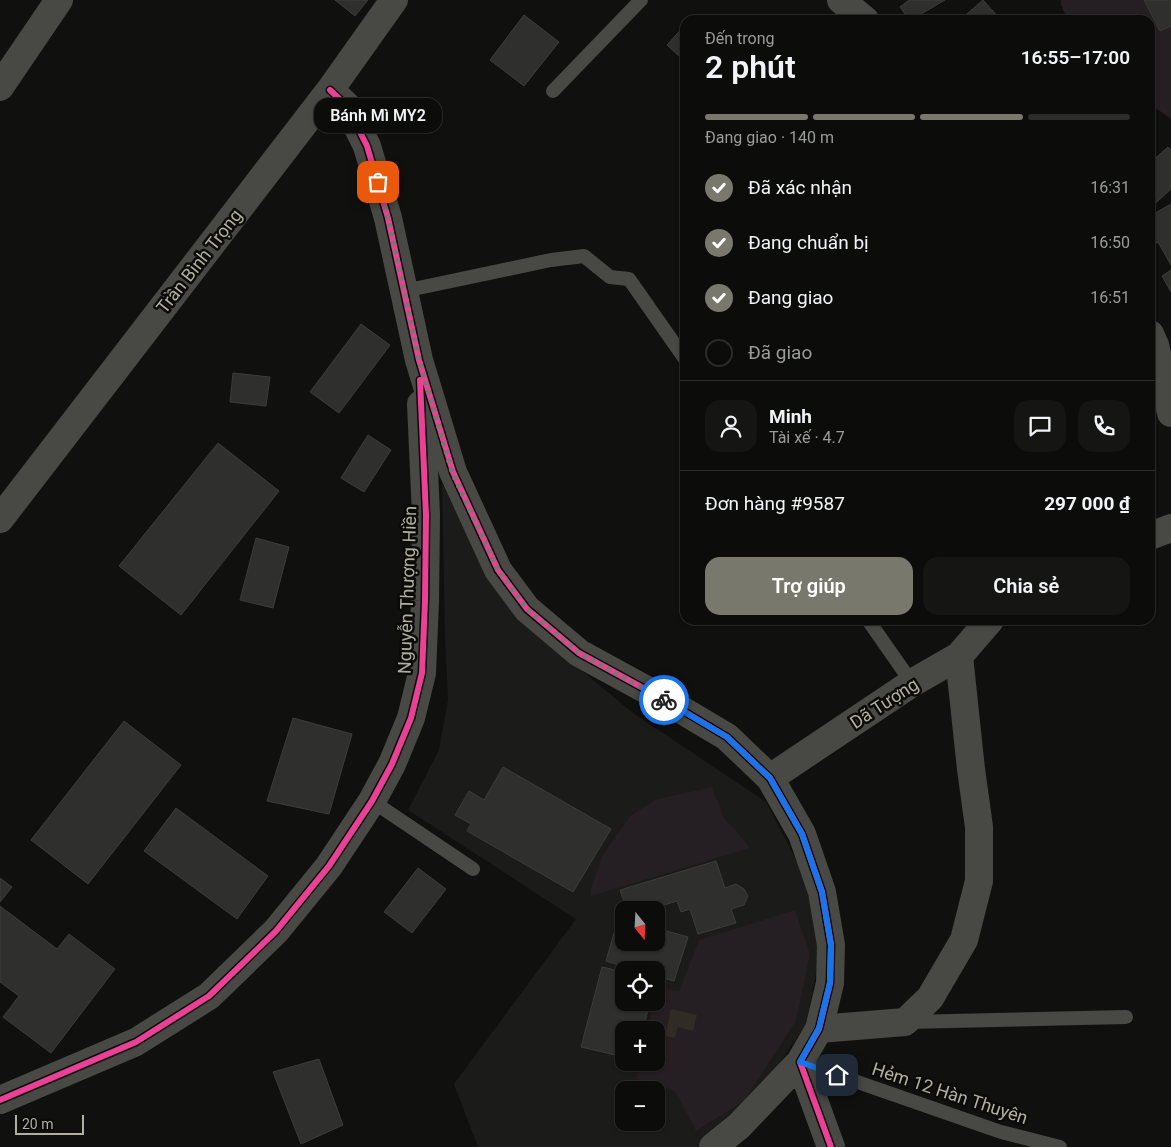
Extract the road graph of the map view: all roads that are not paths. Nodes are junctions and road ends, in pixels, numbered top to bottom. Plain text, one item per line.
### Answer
1 (58, 0) edge
2 (394, 0) edge
3 (641, 0) edge
4 (841, 0) edge
5 (859, 15) edge
6 (0, 87) edge
7 (330, 90) junction
8 (552, 90) dead end
9 (404, 291) junction
10 (1155, 345) edge
11 (680, 352) edge
12 (419, 360) junction
13 (1171, 414) edge
14 (0, 519) edge
15 (1171, 528) edge
16 (1155, 534) edge
17 (871, 625) edge
18 (986, 625) edge
19 (959, 656) junction
20 (912, 684) junction
21 (770, 778) junction
22 (372, 801) junction
23 (473, 869) dead end
24 (1126, 1016) dead end
25 (905, 1022) junction
26 (819, 1028) junction
27 (800, 1062) junction
28 (0, 1100) edge
29 (713, 1147) edge
30 (831, 1147) edge
31 (1060, 1147) edge

1 - 6 street
2 - 7 street, Trần Bình Trọng
3 - 8 lane
4 - 5 street
7 - 9 street
7 - 14 street, Trần Bình Trọng
9 - 11 lane
9 - 12 street
10 - 13 street
12 - 21 street
12 - 22 street, Nguyễn Thượng Hiền
15 - 16 street
17 - 20 lane
18 - 19 street, Dã Tượng
19 - 20 street, Dã Tượng
19 - 25 street
20 - 21 street, Dã Tượng
21 - 26 street
22 - 23 lane
22 - 28 street, Nguyễn Thượng Hiền
24 - 25 lane
25 - 26 street
26 - 27 street
27 - 29 street
27 - 30 street
27 - 31 lane, Hẻm 12 Hàn Thuyên

